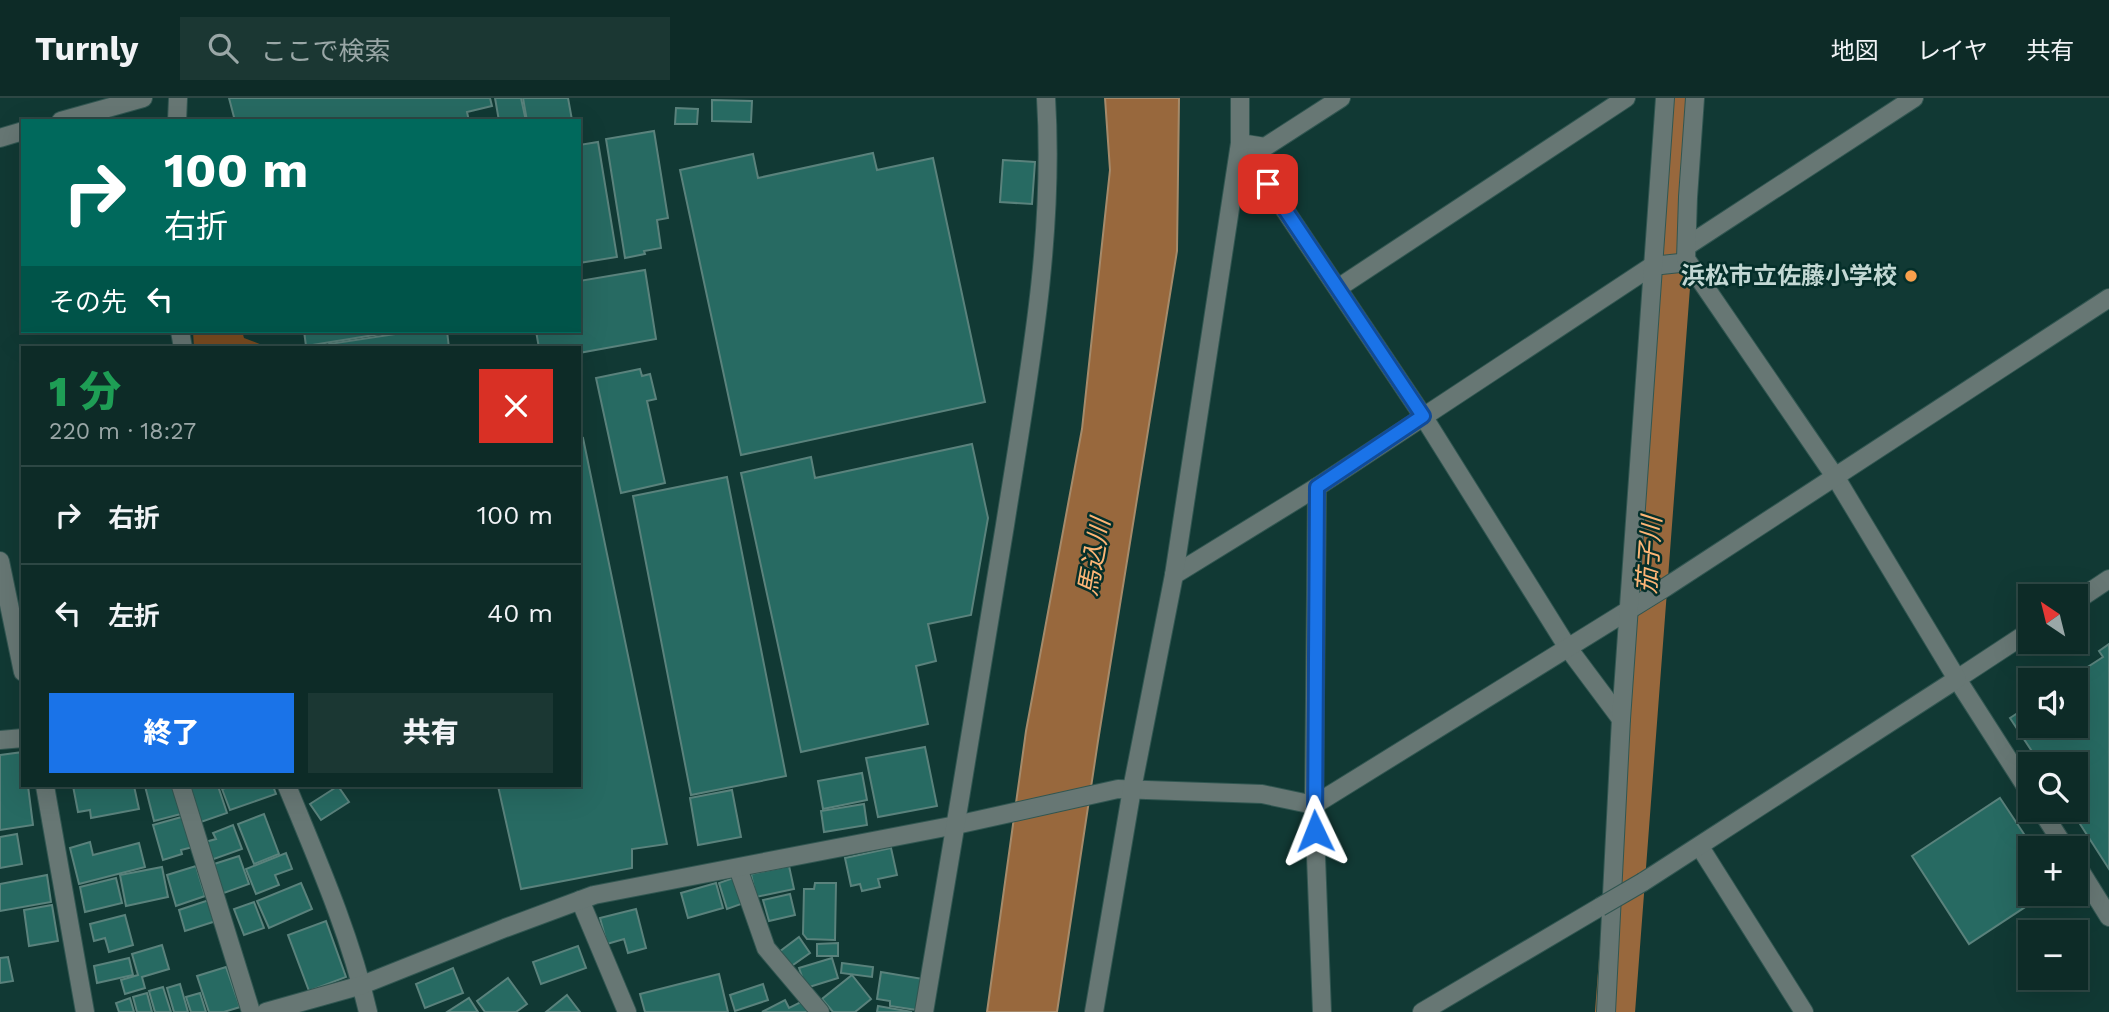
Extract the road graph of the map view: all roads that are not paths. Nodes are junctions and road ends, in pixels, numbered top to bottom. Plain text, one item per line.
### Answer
1 (143, 98) edge
2 (178, 98) edge
3 (1046, 98) edge
4 (1240, 98) edge
5 (1341, 98) edge
6 (1626, 98) edge
7 (1665, 98) edge
8 (1695, 98) edge
9 (1914, 98) edge
10 (68, 119) edge
11 (177, 119) edge
12 (21, 132) edge
13 (0, 138) edge
14 (1240, 143) junction
15 (1684, 256) junction
16 (1652, 266) junction
17 (1338, 288) junction
18 (2109, 298) edge
19 (1423, 416) junction
20 (1836, 478) junction
21 (1317, 487) junction
22 (0, 561) edge
23 (1174, 575) junction
24 (2109, 579) edge
25 (2088, 593) edge
26 (1630, 610) junction
27 (2018, 639) edge
28 (1568, 648) junction
29 (21, 662) edge
30 (1957, 679) junction
31 (1621, 719) junction
32 (21, 738) edge
33 (0, 740) edge
34 (2018, 774) edge
35 (45, 787) edge
36 (181, 787) edge
37 (286, 787) edge
38 (1125, 789) junction
39 (1314, 805) junction
40 (962, 823) junction
41 (1700, 847) junction
42 (738, 868) junction
43 (2088, 883) edge
44 (580, 900) junction
45 (2109, 916) edge
46 (362, 985) junction
47 (85, 1012) edge
48 (251, 1012) edge
49 (266, 1012) edge
50 (368, 1012) edge
51 (627, 1012) edge
52 (820, 1012) edge
53 (924, 1012) edge
54 (1094, 1012) edge
55 (1322, 1012) edge
56 (1422, 1012) edge
57 (1606, 1012) edge
58 (1804, 1012) edge

1 - 10 street
2 - 11 street
3 - 40 street
4 - 14 street
5 - 14 street
6 - 17 street
7 - 16 street
8 - 15 street
9 - 15 street
12 - 13 street
14 - 17 street
14 - 23 street
15 - 16 street
15 - 20 street
16 - 19 street
16 - 26 street
17 - 19 street
18 - 20 street
19 - 21 street
19 - 28 street
20 - 26 street
20 - 30 street
21 - 23 street
21 - 39 street
22 - 29 street
23 - 38 street
24 - 25 street
26 - 28 street
26 - 31 street
27 - 30 street
28 - 31 street
28 - 39 street
30 - 34 street
30 - 41 street
31 - 57 street
32 - 33 street
35 - 47 street
36 - 48 street
37 - 46 street
38 - 39 street
38 - 40 street
38 - 54 street
39 - 55 street
40 - 42 street
40 - 53 street
41 - 56 street, bridge
41 - 58 street
42 - 44 street
42 - 52 street
43 - 45 street
44 - 46 street
44 - 51 street
46 - 49 street
46 - 50 street

